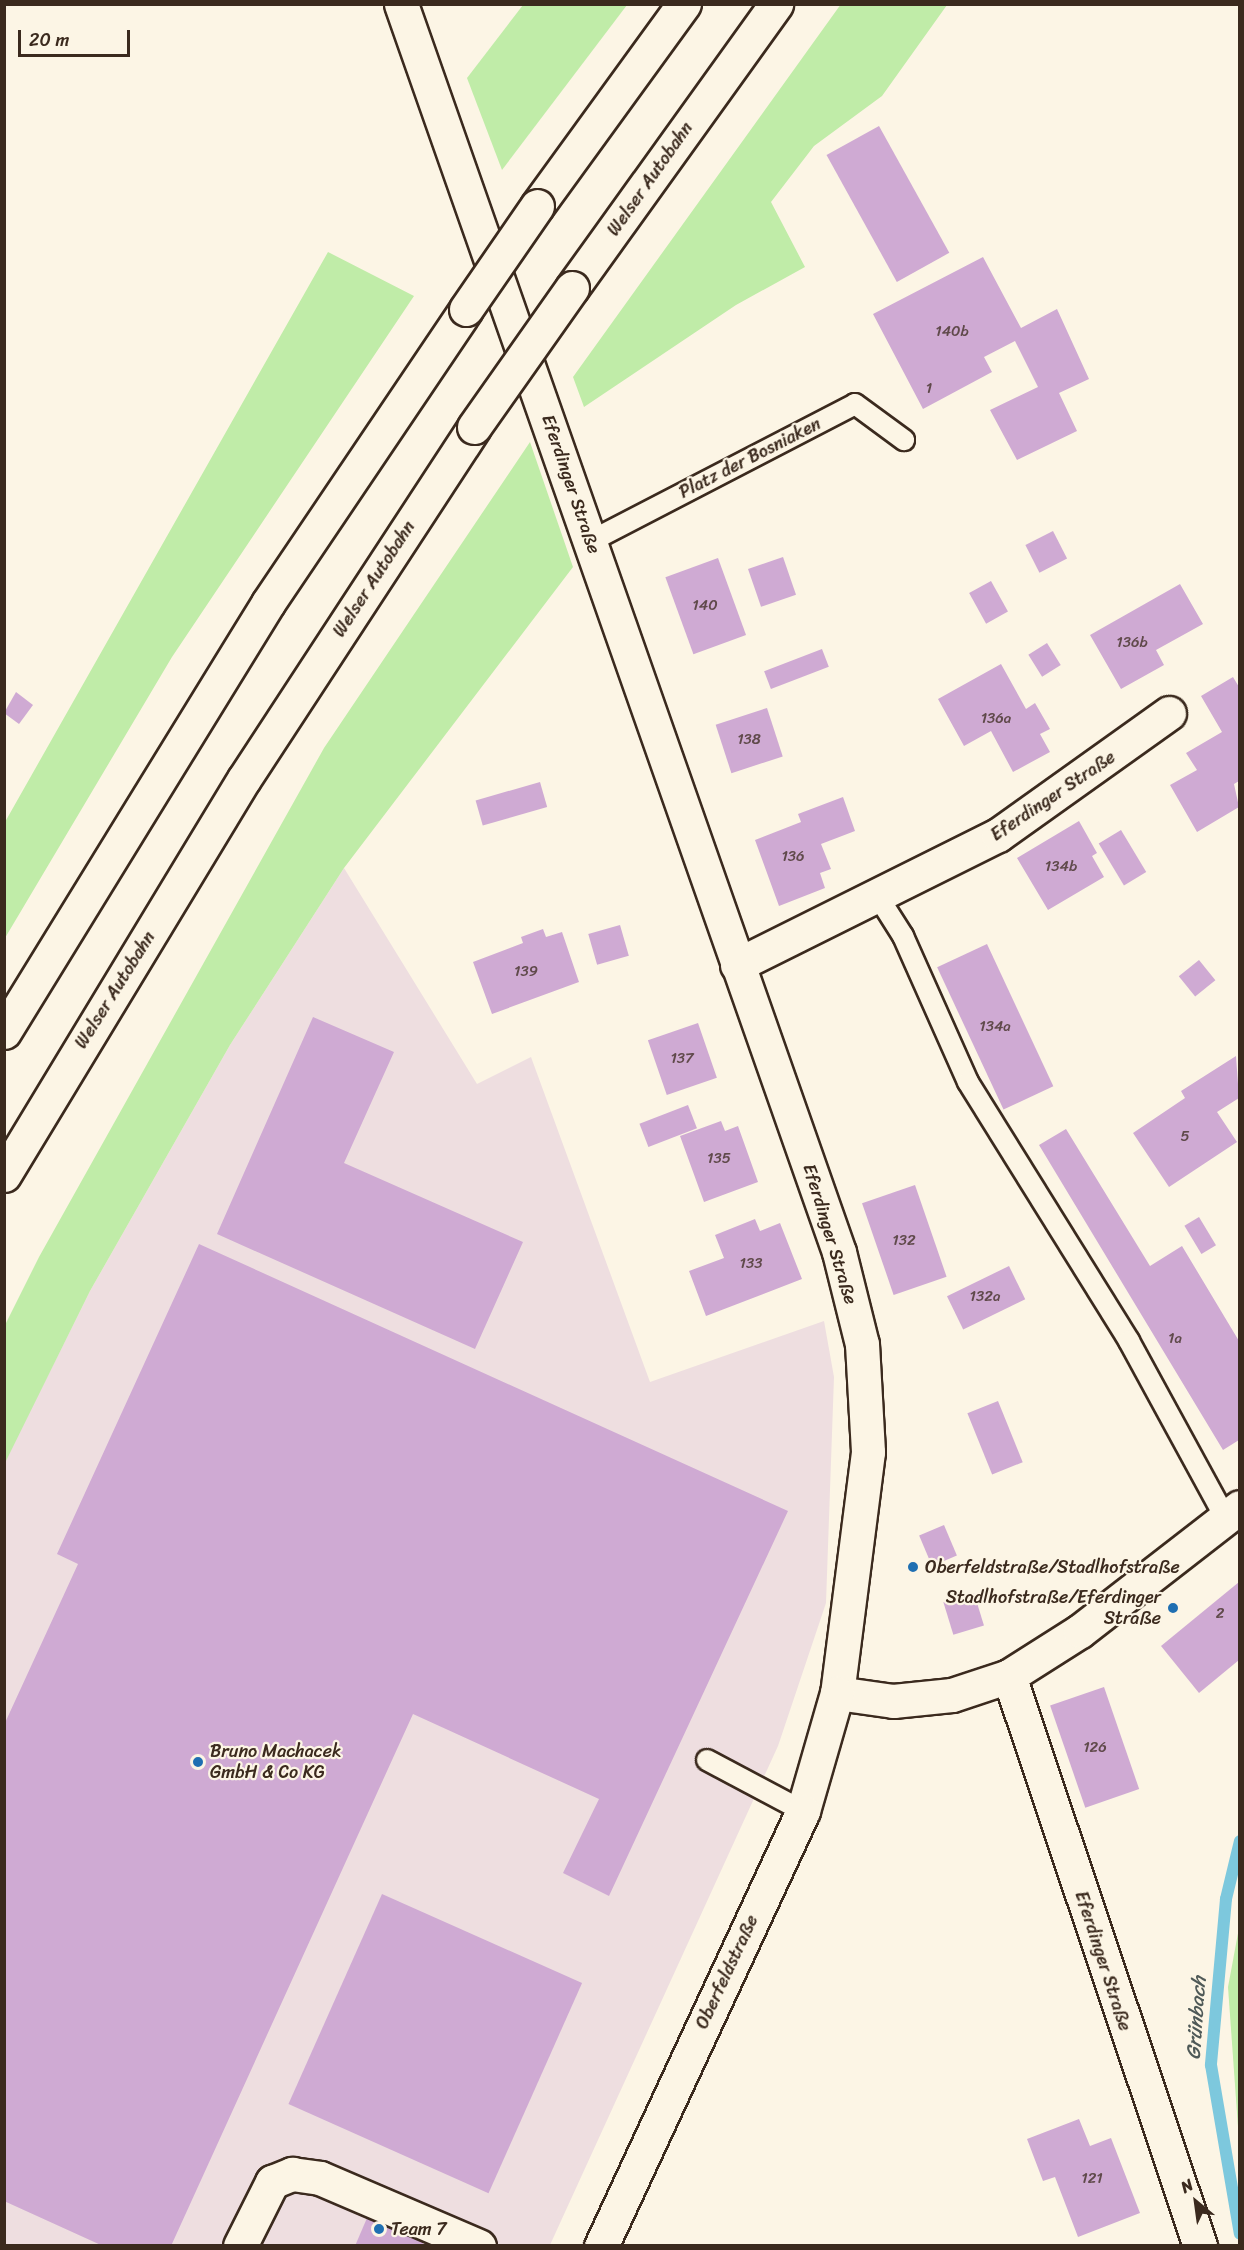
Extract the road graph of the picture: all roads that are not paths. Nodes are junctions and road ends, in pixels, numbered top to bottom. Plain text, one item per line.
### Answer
1 (401, 4) edge
2 (684, 4) edge
3 (776, 4) edge
4 (904, 440) dead end
5 (591, 541) junction
6 (1169, 713) dead end
7 (877, 895) junction
8 (737, 965) junction
9 (4, 1032) edge
10 (51, 1095) junction
11 (4, 1175) edge
12 (4, 1201) edge
13 (1232, 1512) edge
14 (1009, 1676) junction
15 (837, 1693) junction
16 (707, 1760) dead end
17 (803, 1811) junction
18 (240, 2246) edge
19 (479, 2246) edge
20 (601, 2246) edge
21 (1200, 2246) edge

1 - 5 main road, Eferdinger Straße
2 - 9 main road, bridge
3 - 10 main road, Welser Autobahn, bridge
4 - 5 lane, Platz der Bosniaken
5 - 8 main road, Eferdinger Straße
6 - 7 main road, Eferdinger Straße
7 - 8 main road, Eferdinger Straße
7 - 13 lane
8 - 15 main road, Eferdinger Straße
10 - 11 main road, Welser Autobahn
10 - 12 main road
13 - 14 main road
14 - 15 main road
14 - 21 main road, Eferdinger Straße
15 - 17 main road, Oberfeldstraße
16 - 17 lane
17 - 20 main road, Oberfeldstraße
18 - 19 main road

